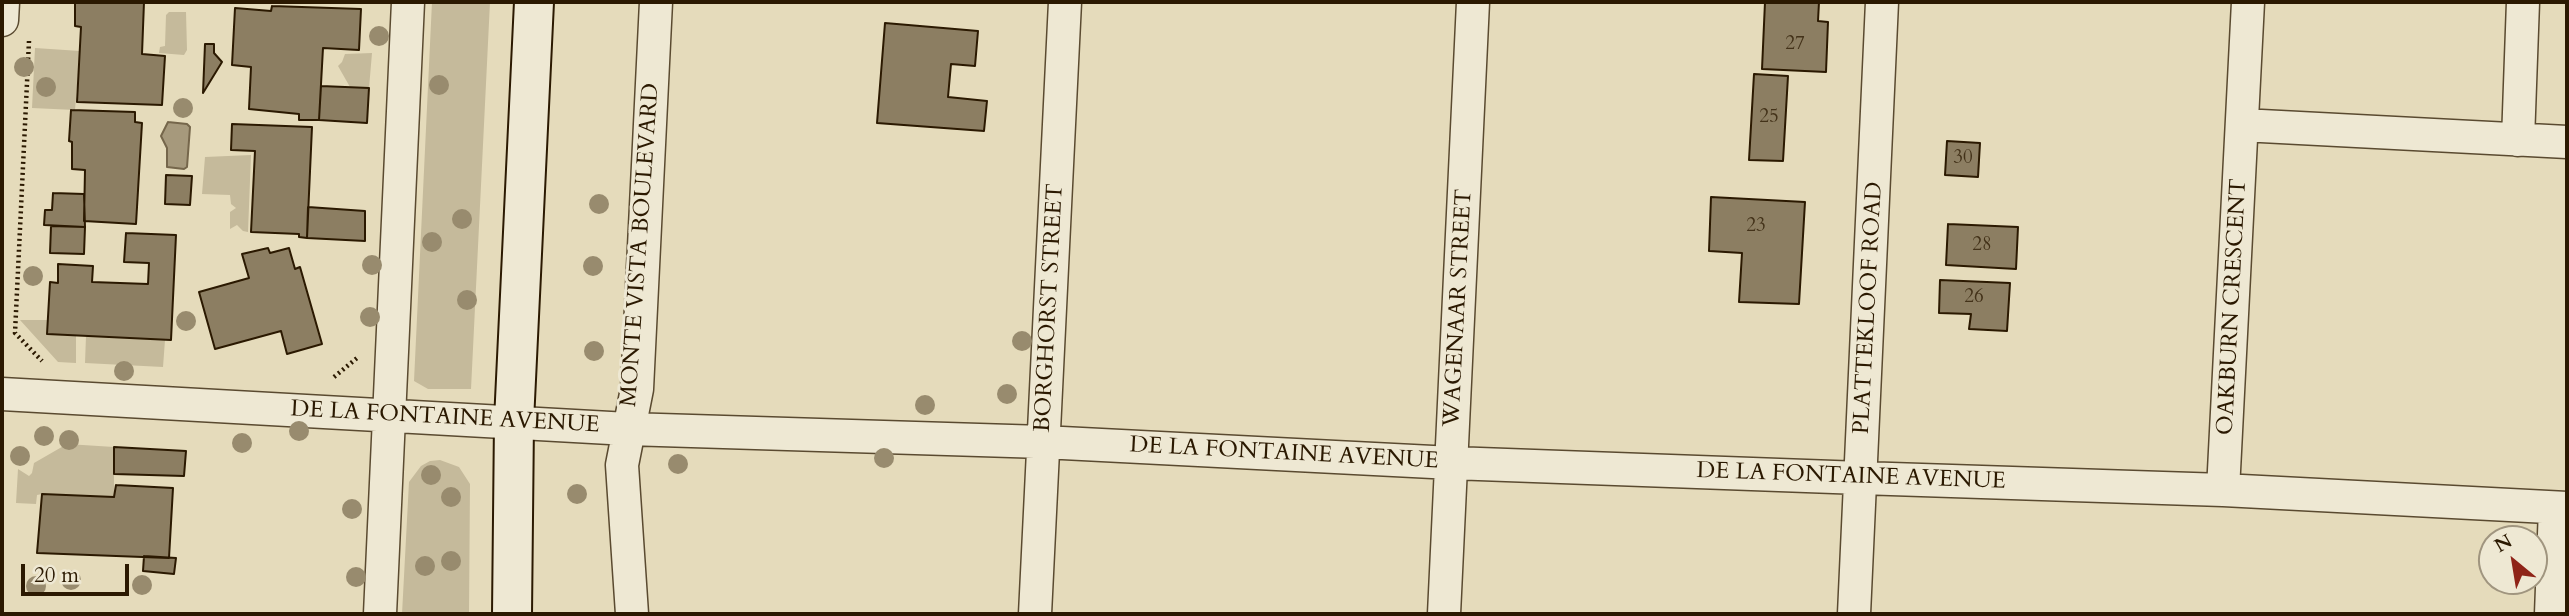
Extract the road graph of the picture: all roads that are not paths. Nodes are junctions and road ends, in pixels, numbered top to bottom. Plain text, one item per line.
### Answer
1 (3, 2) edge
2 (408, 2) edge
3 (534, 2) edge
4 (656, 2) edge
5 (1065, 2) edge
6 (1473, 2) edge
7 (1882, 2) edge
8 (2248, 2) edge
9 (2523, 2) edge
10 (16, 25) edge
11 (2242, 125) junction
12 (2518, 140) junction
13 (2567, 142) edge
14 (2, 394) edge
15 (389, 414) junction
16 (514, 421) junction
17 (628, 429) junction
18 (1043, 442) junction
19 (1451, 463) junction
20 (1861, 478) junction
21 (2223, 489) junction
22 (2561, 508) edge
23 (380, 614) edge
24 (512, 614) edge
25 (632, 614) edge
26 (1035, 614) edge
27 (1444, 614) edge
28 (1854, 614) edge
29 (2550, 614) edge

1 - 10 street
2 - 15 street
3 - 16 main road
4 - 17 street, MONTE VISTA BOULEVARD
5 - 18 street, BORGHORST STREET
6 - 19 street, WAGENAAR STREET
7 - 20 street, PLATTEKLOOF ROAD
8 - 11 street, OAKBURN CRESCENT
9 - 12 street
11 - 12 street
11 - 21 street, OAKBURN CRESCENT
12 - 13 street
14 - 15 street, DE LA FONTAINE AVENUE
15 - 16 street, DE LA FONTAINE AVENUE
15 - 23 street
16 - 17 street, DE LA FONTAINE AVENUE
16 - 24 main road
17 - 18 street, DE LA FONTAINE AVENUE
17 - 25 street, MONTE VISTA BOULEVARD
18 - 19 street, DE LA FONTAINE AVENUE
18 - 26 street, BORGHORST STREET
19 - 20 street, DE LA FONTAINE AVENUE
19 - 27 street, WAGENAAR STREET
20 - 21 street, DE LA FONTAINE AVENUE
20 - 28 street, PLATTEKLOOF ROAD
21 - 22 street, DE LA FONTAINE AVENUE
22 - 29 street

